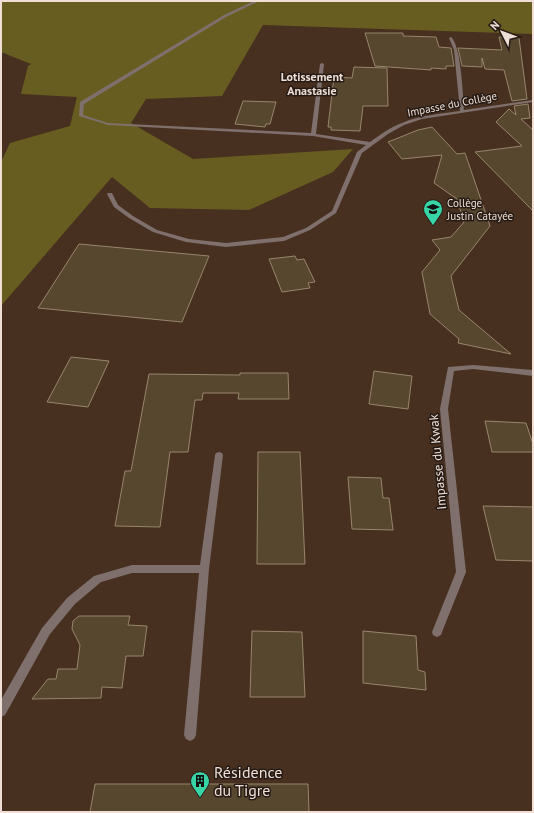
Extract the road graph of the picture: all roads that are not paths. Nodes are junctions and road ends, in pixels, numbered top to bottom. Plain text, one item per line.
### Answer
1 (257, 1) edge
2 (451, 38) dead end
3 (322, 64) dead end
4 (533, 101) edge
5 (462, 111) junction
6 (313, 134) junction
7 (370, 144) junction
8 (110, 194) dead end
9 (533, 373) edge
10 (219, 455) dead end
11 (204, 569) junction
12 (437, 632) dead end
13 (1, 711) edge
14 (190, 735) dead end

1 - 6 street
2 - 5 street
3 - 6 street
4 - 5 street, Impasse du Collège
5 - 7 street, Impasse du Collège
6 - 7 street
7 - 8 street, Impasse du Collège
9 - 12 street, Impasse du Kwak
10 - 11 street
11 - 13 street
11 - 14 street

